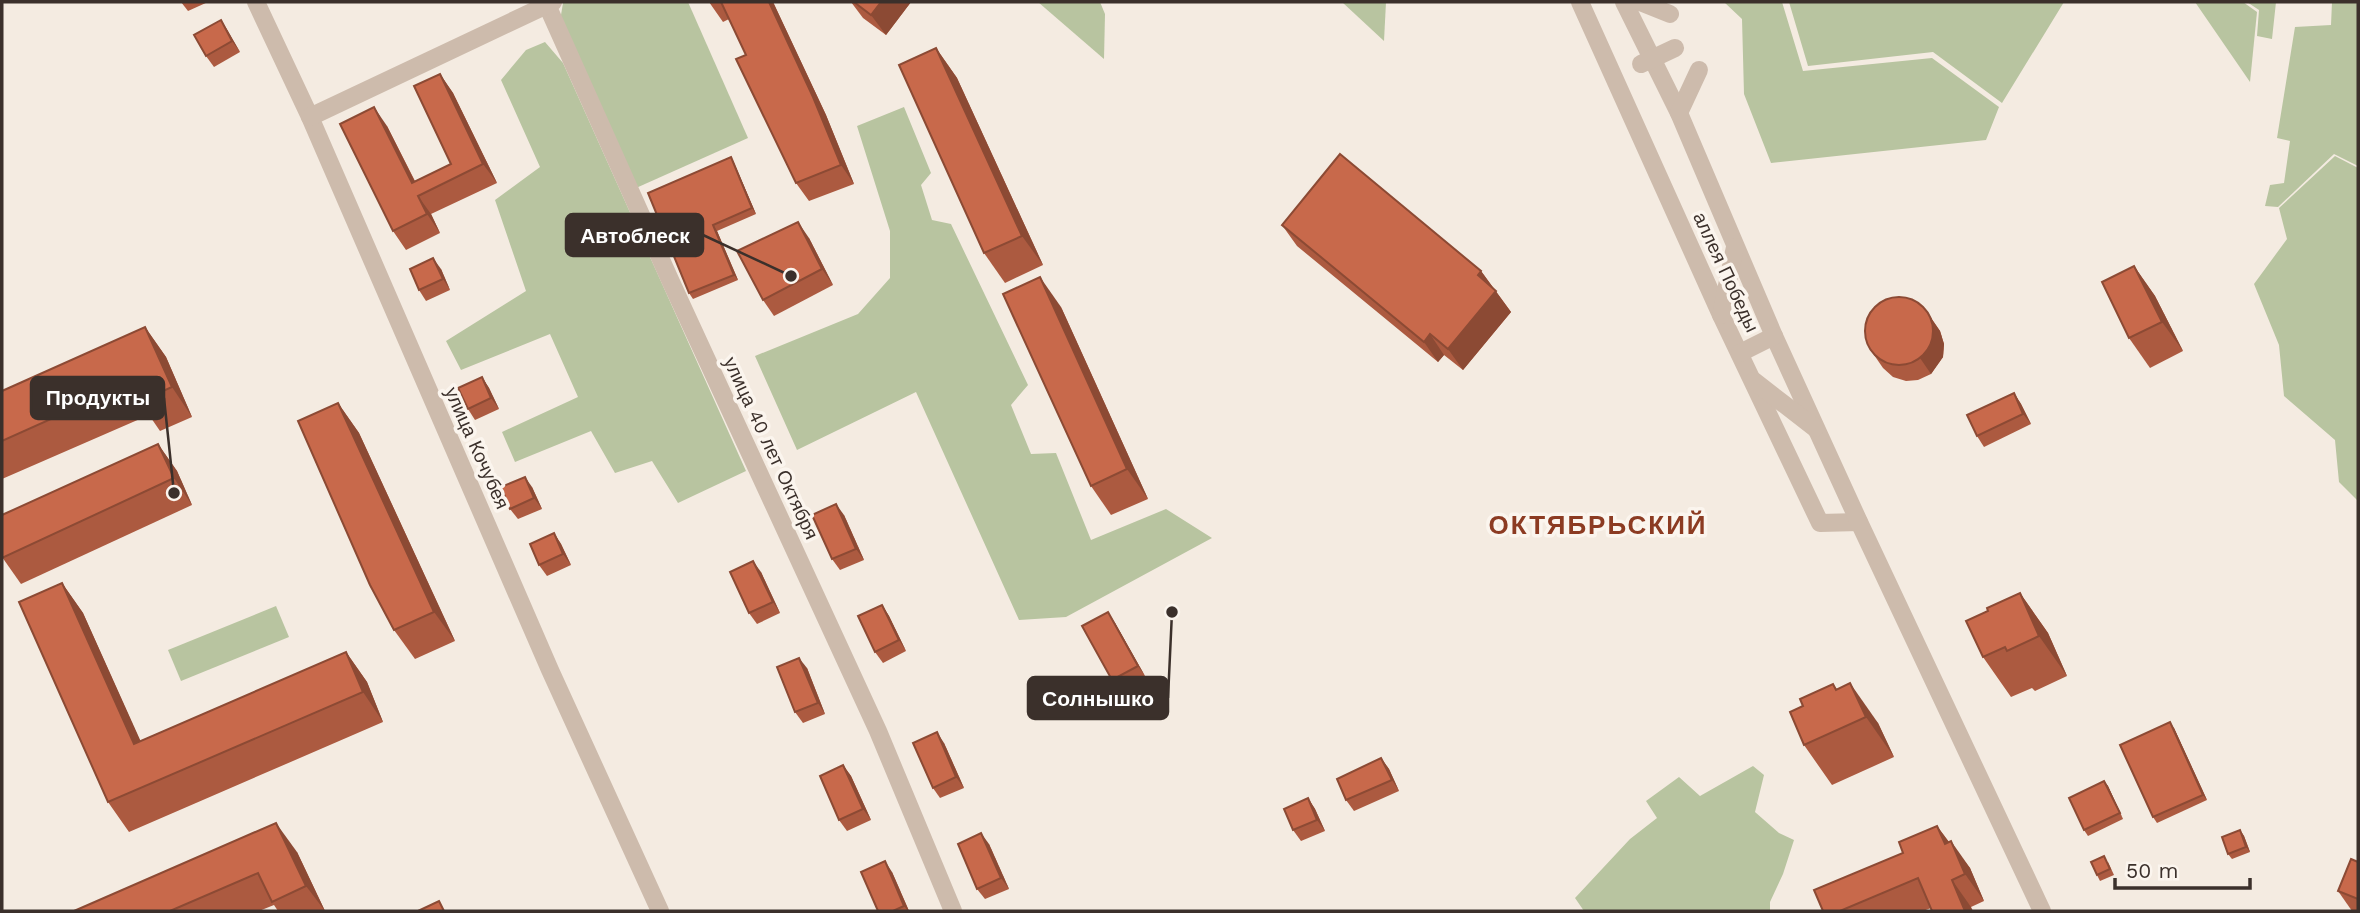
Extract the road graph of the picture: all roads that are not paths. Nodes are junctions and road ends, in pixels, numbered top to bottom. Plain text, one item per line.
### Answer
1 (256, 2) edge
2 (1580, 2) edge
3 (1624, 2) edge
4 (1640, 2) edge
5 (550, 3) edge
6 (1670, 14) dead end
7 (1675, 48) dead end
8 (1647, 61) junction
9 (1699, 70) dead end
10 (1679, 113) junction
11 (310, 117) junction
12 (1735, 247) junction
13 (1721, 316) junction
14 (1774, 336) junction
15 (1740, 353) junction
16 (1752, 379) junction
17 (1817, 429) junction
18 (1859, 522) junction
19 (660, 911) edge
20 (953, 911) edge
21 (2042, 911) edge

1 - 11 street, улица Кочубея
2 - 13 street, аллея Победы
3 - 8 street
4 - 6 street
5 - 11 street
5 - 20 street, улица 40 лет Октября
7 - 8 street
8 - 10 street
9 - 10 street
10 - 12 street
11 - 19 street, улица Кочубея
12 - 13 street
12 - 14 street
13 - 15 street, аллея Победы
14 - 15 street
14 - 17 street
15 - 16 street, аллея Победы
16 - 17 street
16 - 18 street, аллея Победы
17 - 18 street
18 - 21 street

